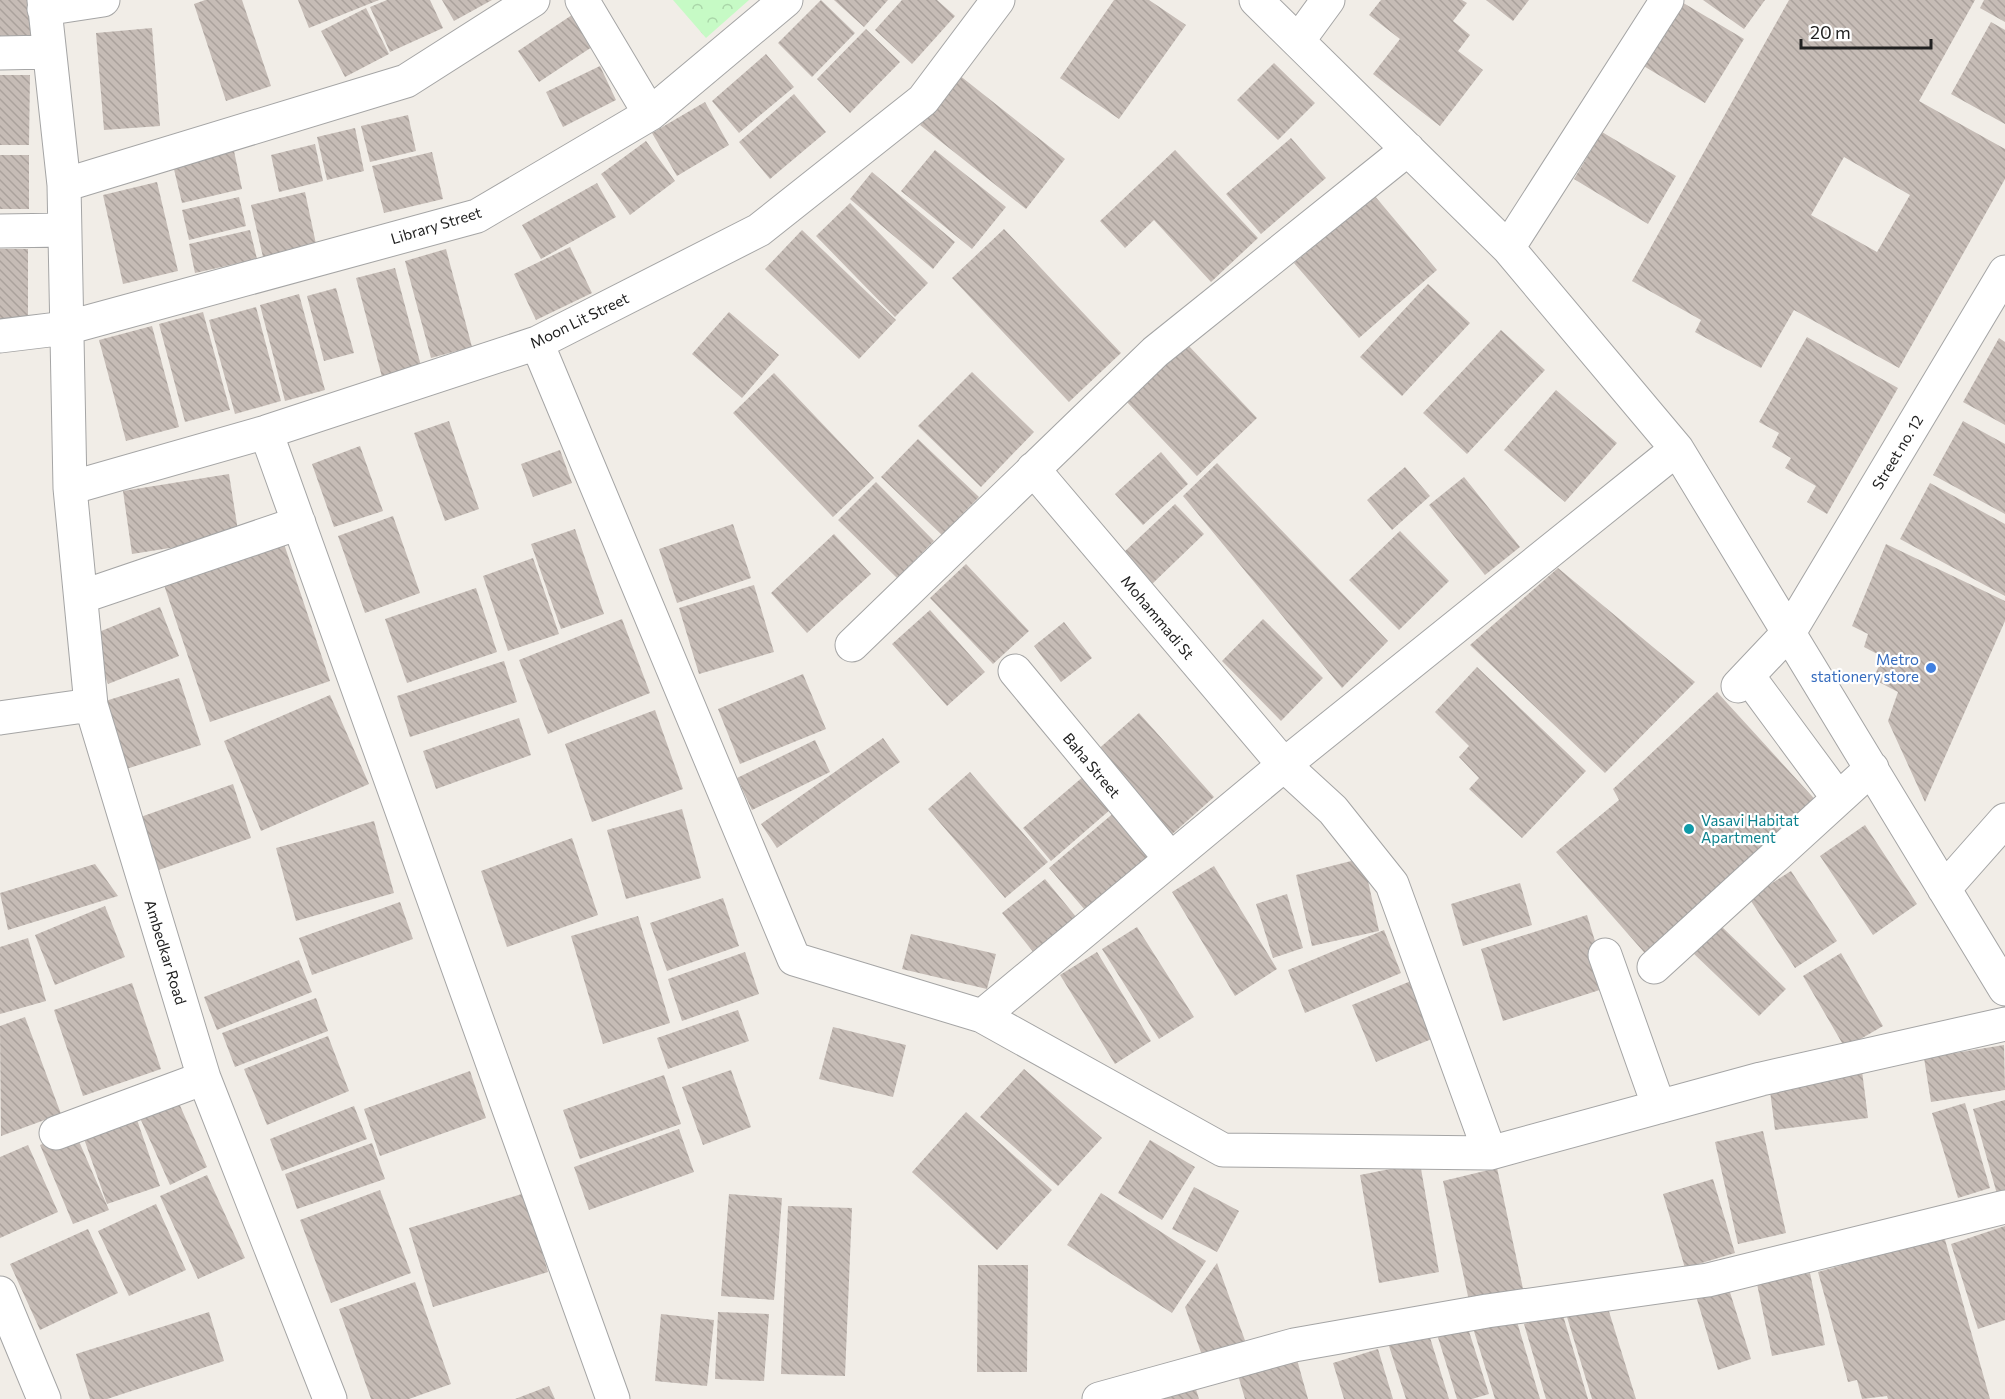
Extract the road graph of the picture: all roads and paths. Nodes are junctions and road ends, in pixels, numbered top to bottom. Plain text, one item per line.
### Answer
1 (103, 0) edge
2 (533, 0) edge
3 (582, 0) edge
4 (786, 0) edge
5 (999, 0) edge
6 (1256, 0) edge
7 (1328, 0) edge
8 (1666, 0) edge
9 (44, 4) edge
10 (1298, 41) junction
11 (49, 52) junction
12 (0, 53) edge
13 (650, 114) junction
14 (1408, 149) junction
15 (64, 185) junction
16 (64, 230) junction
17 (0, 231) edge
18 (1508, 248) junction
19 (2005, 272) edge
20 (66, 328) junction
21 (0, 336) edge
22 (537, 343) junction
23 (266, 432) junction
24 (1677, 449) junction
25 (1033, 469) junction
26 (70, 488) junction
27 (299, 523) junction
28 (81, 597) junction
29 (1790, 631) junction
30 (852, 645) dead end
31 (1015, 671) dead end
32 (91, 705) junction
33 (0, 718) edge
34 (1284, 765) junction
35 (1872, 768) junction
36 (1838, 798) junction
37 (2005, 820) edge
38 (1170, 858) junction
39 (1944, 889) junction
40 (1605, 955) dead end
41 (1654, 967) dead end
42 (2005, 988) edge
43 (982, 1016) junction
44 (2005, 1024) edge
45 (204, 1078) junction
46 (1659, 1107) junction
47 (56, 1133) dead end
48 (1490, 1152) junction
49 (2005, 1207) edge
50 (0, 1293) edge
51 (44, 1399) edge
52 (330, 1399) edge
53 (613, 1399) edge
54 (1099, 1399) edge

1 - 9 street
2 - 15 street
3 - 13 street
4 - 13 street, Library Street
5 - 22 street, Moon Lit Street
6 - 10 street
7 - 10 street
8 - 18 street
9 - 11 street, Ambedkar Road
10 - 14 street
11 - 12 street
11 - 15 street, Ambedkar Road
13 - 20 street, Library Street
14 - 18 street
14 - 25 street
15 - 16 street, Ambedkar Road
16 - 17 street
16 - 20 street, Ambedkar Road
18 - 24 street
19 - 29 street, Street no. 12
20 - 21 street, Library Street
20 - 26 street, Ambedkar Road
22 - 23 street, Moon Lit Street
22 - 43 street
23 - 26 street, Moon Lit Street
23 - 27 street
24 - 29 street
24 - 34 street
25 - 30 street
25 - 34 street, Mohammadi St
26 - 28 street, Ambedkar Road
27 - 28 street
27 - 53 street
28 - 32 street, Ambedkar Road
29 - 35 street
29 - 36 street, Street no. 12
31 - 38 street, Baha Street
32 - 33 street
32 - 45 street, Ambedkar Road
34 - 38 street
34 - 48 street, Mohammadi St
35 - 36 street
35 - 39 street
36 - 41 street
37 - 39 street
38 - 43 street
39 - 42 street
40 - 46 street
43 - 48 street
44 - 46 street
45 - 47 street
45 - 52 street, Ambedkar Road
46 - 48 street
49 - 54 street
50 - 51 street

